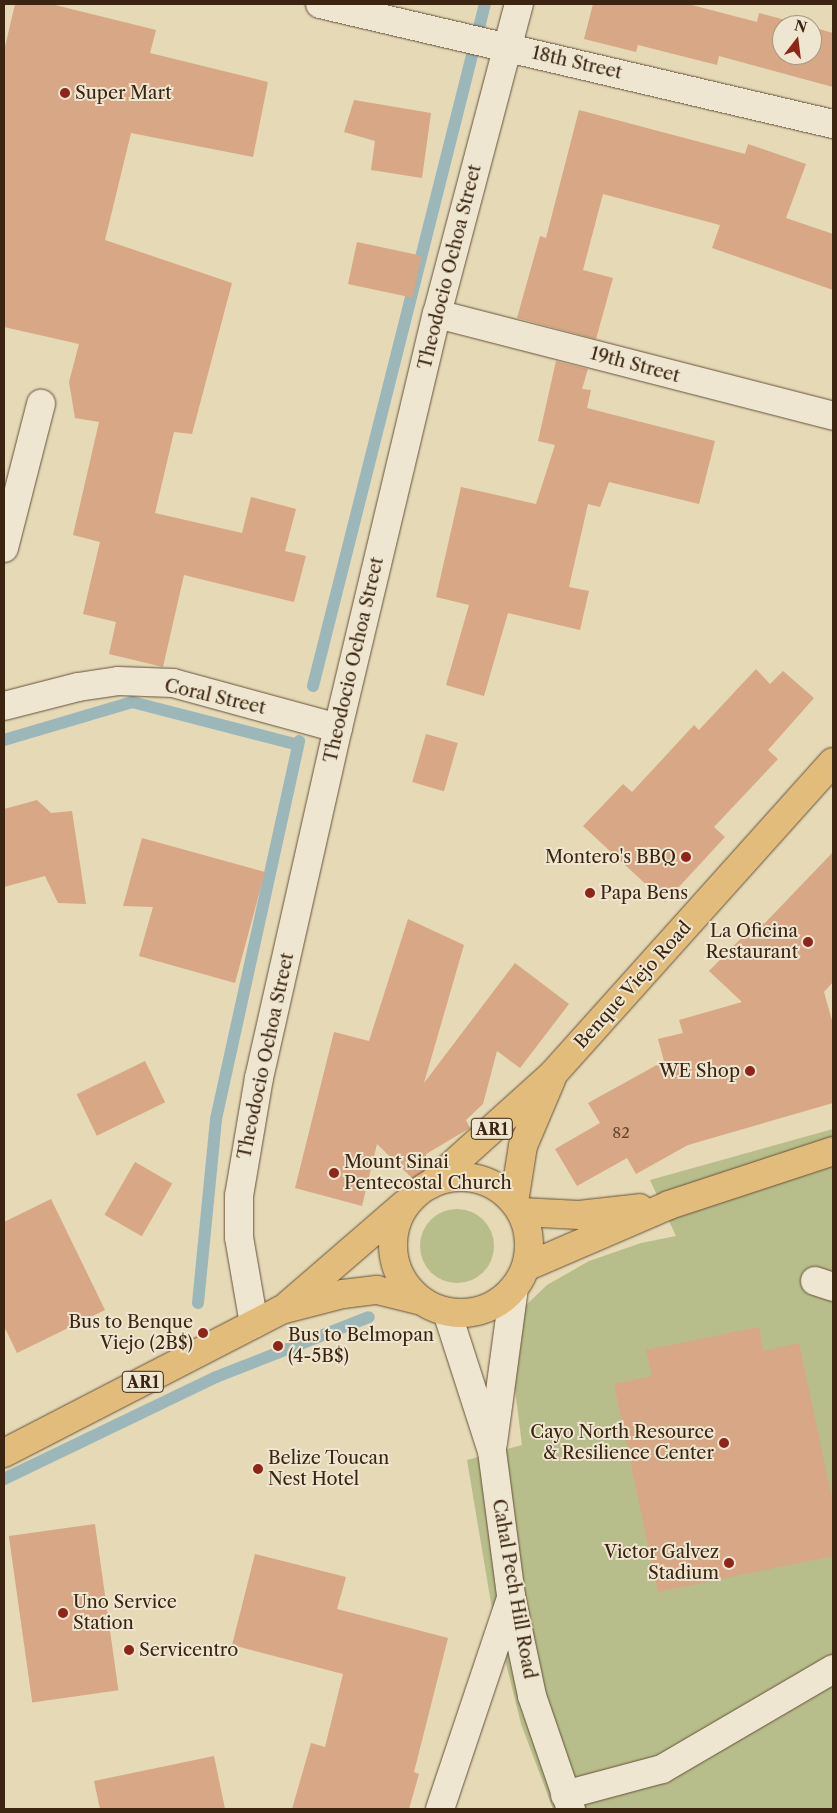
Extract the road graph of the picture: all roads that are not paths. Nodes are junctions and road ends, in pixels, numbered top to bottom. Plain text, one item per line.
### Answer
1 (320, 4) edge
2 (519, 4) edge
3 (508, 47) junction
4 (833, 124) edge
5 (437, 314) junction
6 (41, 404) dead end
7 (833, 416) edge
8 (4, 548) edge
9 (4, 706) edge
10 (338, 728) junction
11 (833, 762) edge
12 (553, 1074) junction
13 (833, 1151) edge
14 (422, 1190) junction
15 (669, 1205) junction
16 (518, 1207) junction
17 (520, 1278) junction
18 (422, 1301) junction
19 (282, 1310) junction
20 (447, 1312) junction
21 (254, 1324) junction
22 (492, 1451) junction
23 (4, 1453) edge
24 (511, 1596) junction
25 (833, 1669) edge
26 (568, 1802) edge
27 (440, 1809) edge

1 - 3 street, 18th Street
2 - 3 street, Theodocio Ochoa Street
3 - 4 street, 18th Street
3 - 5 street, Theodocio Ochoa Street
5 - 7 street, 19th Street
5 - 10 street, Theodocio Ochoa Street
6 - 8 street
9 - 10 street, Coral Street
10 - 21 street, Theodocio Ochoa Street
11 - 12 main road, Benque Viejo Road / AR1
12 - 14 main road, Benque Viejo Road / AR1
12 - 16 main road, Benque Viejo Road / AR1
13 - 15 main road
14 - 16 main road
14 - 18 main road
14 - 19 main road, AR1
15 - 16 main road
15 - 17 main road
16 - 17 main road
17 - 20 main road
17 - 22 street, Cahal Pech Hill Road
18 - 19 main road, AR1
18 - 20 main road
19 - 21 main road, AR1
20 - 22 street, Cahal Pech Hill Road
21 - 23 main road, AR1
22 - 24 street, Cahal Pech Hill Road
24 - 26 street, Cahal Pech Hill Road
24 - 27 street
25 - 26 street

